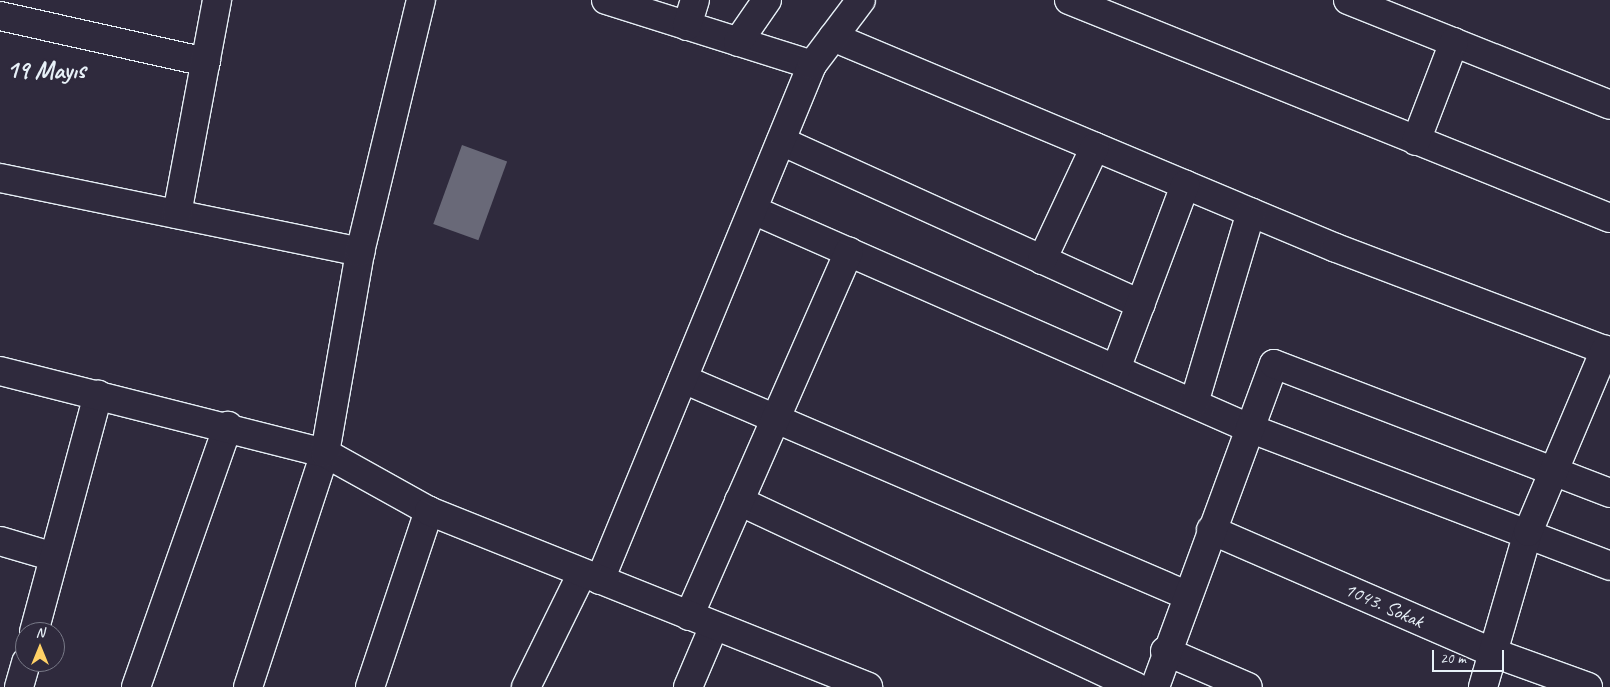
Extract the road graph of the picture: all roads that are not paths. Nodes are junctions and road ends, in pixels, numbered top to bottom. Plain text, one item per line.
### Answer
1 (217, 0) edge
2 (421, 0) edge
3 (606, 0) edge
4 (695, 0) edge
5 (768, 0) edge
6 (861, 0) edge
7 (1069, 0) edge
8 (1348, 0) edge
9 (0, 16) edge
10 (687, 26) junction
11 (833, 37) junction
12 (738, 42) junction
13 (1454, 42) junction
14 (206, 62) junction
15 (812, 65) junction
16 (1610, 104) edge
17 (781, 141) junction
18 (1416, 141) junction
19 (1096, 147) junction
20 (0, 178) edge
21 (1185, 185) junction
22 (753, 210) junction
23 (1251, 212) junction
24 (177, 214) junction
25 (1610, 218) edge
26 (360, 252) junction
27 (848, 252) junction
28 (1042, 260) junction
29 (1141, 304) junction
30 (1608, 351) edge
31 (1116, 370) junction
32 (0, 371) edge
33 (683, 379) junction
34 (98, 394) junction
35 (1194, 403) junction
36 (775, 419) junction
37 (228, 426) junction
38 (1250, 428) junction
39 (324, 453) junction
40 (1553, 471) junction
41 (1610, 493) edge
42 (740, 501) junction
43 (429, 511) junction
44 (1211, 530) junction
45 (1528, 532) junction
46 (0, 542) edge
47 (54, 557) junction
48 (1610, 566) edge
49 (591, 576) junction
50 (1186, 594) junction
51 (701, 621) junction
52 (37, 622) edge
53 (1165, 651) junction
54 (1494, 653) junction
55 (23, 672) edge
56 (862, 686) edge
57 (19, 687) edge
58 (136, 687) edge
59 (248, 687) edge
60 (370, 687) edge
61 (526, 687) edge
62 (688, 687) edge
63 (1136, 687) edge
64 (1155, 687) edge
65 (1248, 687) edge
66 (1483, 687) edge
67 (1588, 687) edge

1 - 14 street
2 - 26 street
3 - 10 street
4 - 10 street
5 - 12 street
6 - 11 street
7 - 18 street
8 - 13 street
9 - 14 street
10 - 12 street
11 - 15 street
11 - 19 street
12 - 15 street
13 - 16 street
13 - 18 street
14 - 24 street
15 - 17 street
17 - 22 street
17 - 28 street
18 - 25 street
19 - 21 street
19 - 28 street
20 - 24 street
21 - 23 street
21 - 29 street
22 - 27 street
22 - 33 street
23 - 30 street
23 - 35 street
24 - 26 street
26 - 39 street
27 - 31 street
27 - 36 street
28 - 29 street
29 - 31 street
30 - 40 street
31 - 35 street
32 - 34 street
33 - 36 street
33 - 49 street
34 - 37 street
34 - 47 street
35 - 38 street
36 - 42 street
36 - 50 street
37 - 39 street
37 - 58 street
38 - 40 street
38 - 44 street
38 - 45 street
39 - 43 street
39 - 59 street
40 - 41 street
40 - 45 street
42 - 51 street
42 - 63 street
43 - 49 street
43 - 60 street
44 - 50 street
44 - 54 street, 1043. Sokak
45 - 48 street
45 - 54 street
46 - 47 street
47 - 52 street
49 - 51 street
49 - 61 street
50 - 53 street
51 - 56 street
51 - 62 street
53 - 64 street
53 - 65 street
54 - 66 street
54 - 67 street, 1043. Sokak
55 - 57 street

